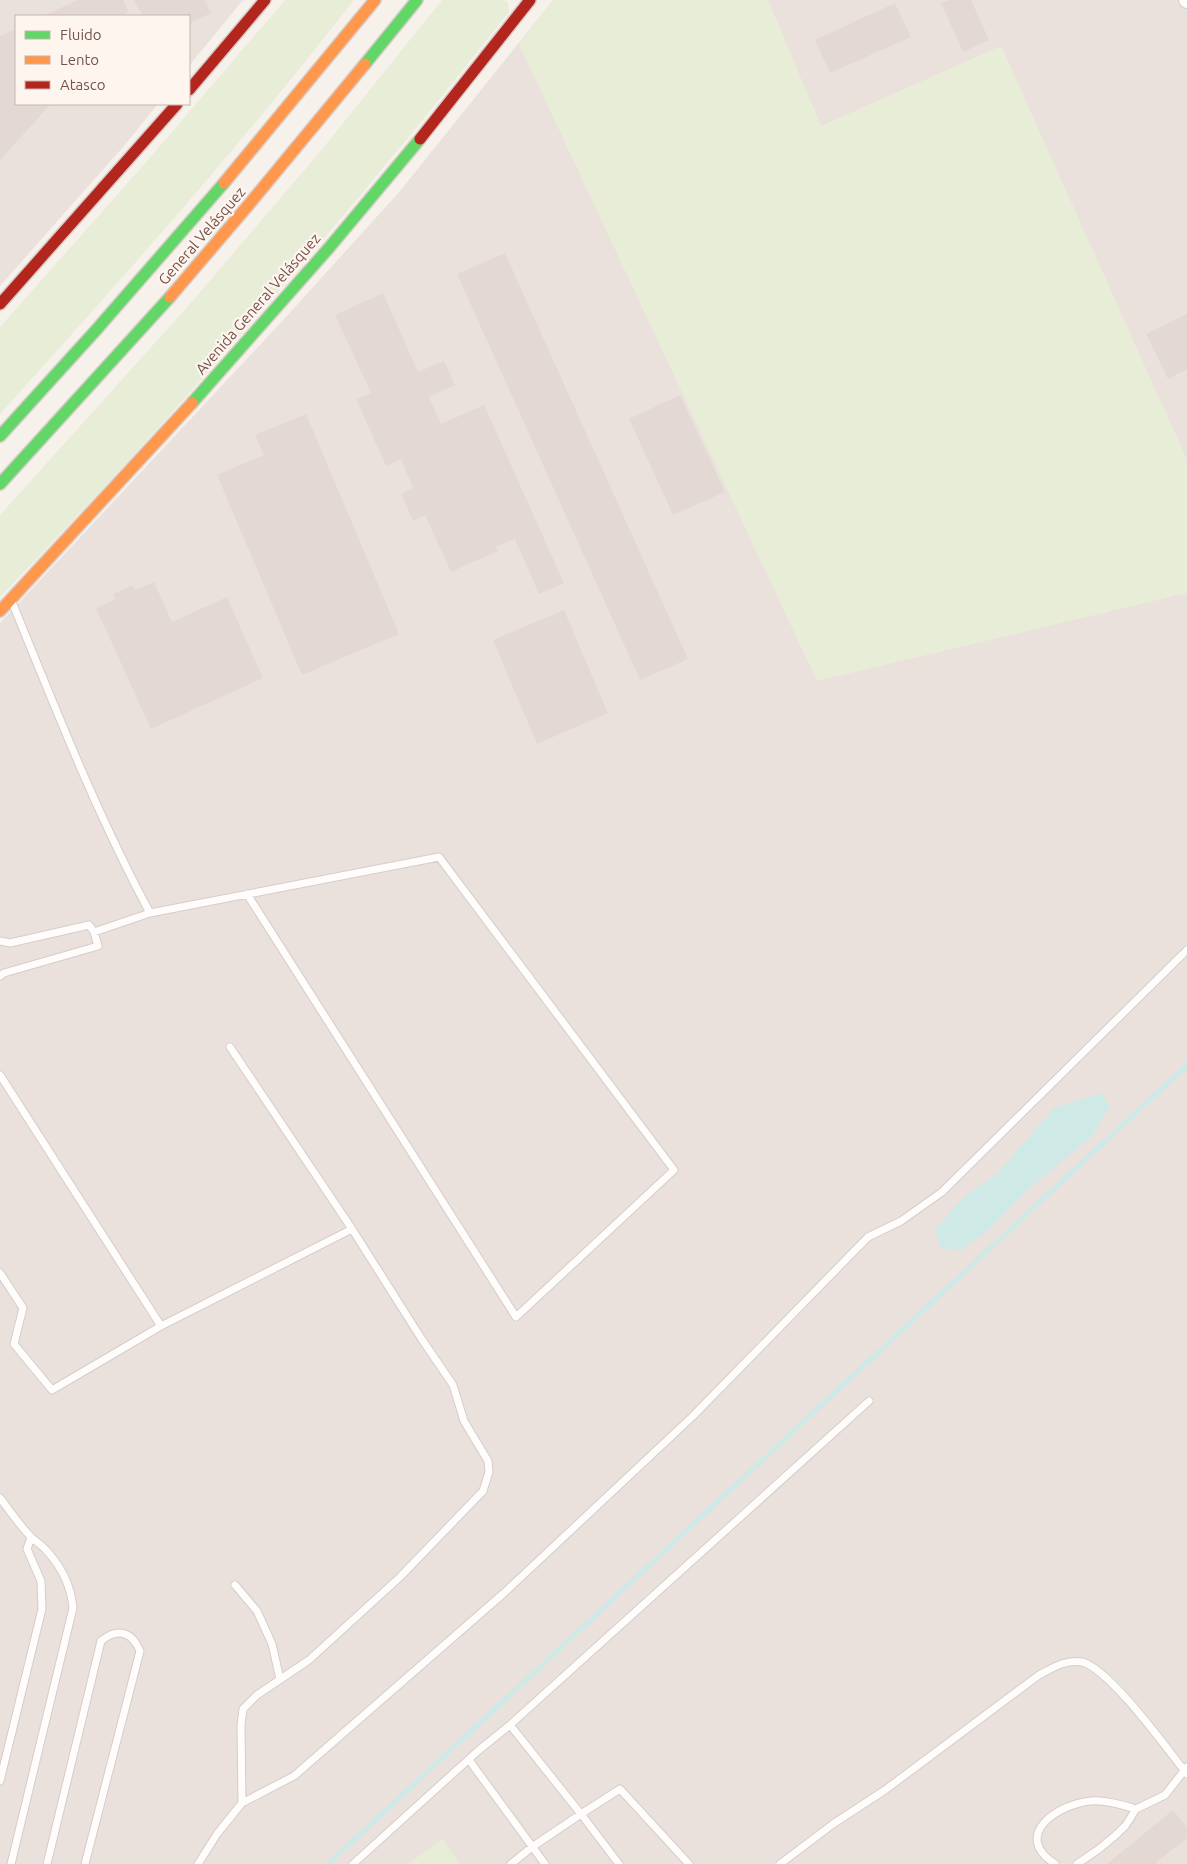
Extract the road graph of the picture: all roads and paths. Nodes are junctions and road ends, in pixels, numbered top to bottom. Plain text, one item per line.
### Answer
1 (265, 0) edge
2 (375, 0) edge
3 (417, 0) edge
4 (525, 2) edge
5 (190, 89) edge
6 (175, 105) edge
7 (0, 304) edge
8 (0, 436) edge
9 (0, 484) edge
10 (11, 599) junction
11 (0, 611) edge
12 (247, 894) junction
13 (150, 913) junction
14 (94, 932) junction
15 (0, 941) edge
16 (1187, 950) edge
17 (0, 976) edge
18 (230, 1046) dead end
19 (0, 1075) edge
20 (352, 1229) junction
21 (0, 1273) edge
22 (161, 1326) junction
23 (870, 1401) dead end
24 (0, 1498) edge
25 (31, 1537) junction
26 (235, 1585) dead end
27 (280, 1679) junction
28 (510, 1725) junction
29 (469, 1760) junction
30 (1186, 1770) edge
31 (0, 1781) edge
32 (242, 1803) junction
33 (1136, 1809) junction
34 (581, 1814) junction
35 (532, 1846) junction
36 (11, 1864) edge
37 (47, 1864) edge
38 (85, 1864) edge
39 (198, 1864) edge
40 (353, 1864) edge
41 (510, 1864) edge
42 (545, 1864) edge
43 (619, 1864) edge
44 (689, 1864) edge
45 (780, 1864) edge
46 (1055, 1864) edge
47 (1077, 1864) edge

1 - 5 main road
2 - 8 main road, General Velásquez
3 - 9 main road, General Velásquez
4 - 10 main road, Avenida General Velásquez
6 - 7 main road
10 - 11 main road, Avenida General Velásquez
10 - 13 lane
12 - 12 lane
12 - 13 lane
13 - 14 lane
14 - 15 lane
14 - 17 lane
16 - 32 lane
18 - 20 lane
19 - 22 lane
20 - 22 lane
20 - 27 lane
21 - 22 lane
23 - 28 lane
24 - 25 lane
25 - 31 lane
25 - 36 lane
26 - 27 lane
27 - 32 lane
28 - 29 lane
28 - 34 lane
29 - 35 lane
29 - 40 lane
30 - 33 lane
30 - 45 lane
32 - 39 lane
33 - 46 lane
33 - 47 lane
34 - 35 lane
34 - 43 lane
34 - 44 lane
35 - 41 lane
35 - 42 lane
37 - 38 lane

